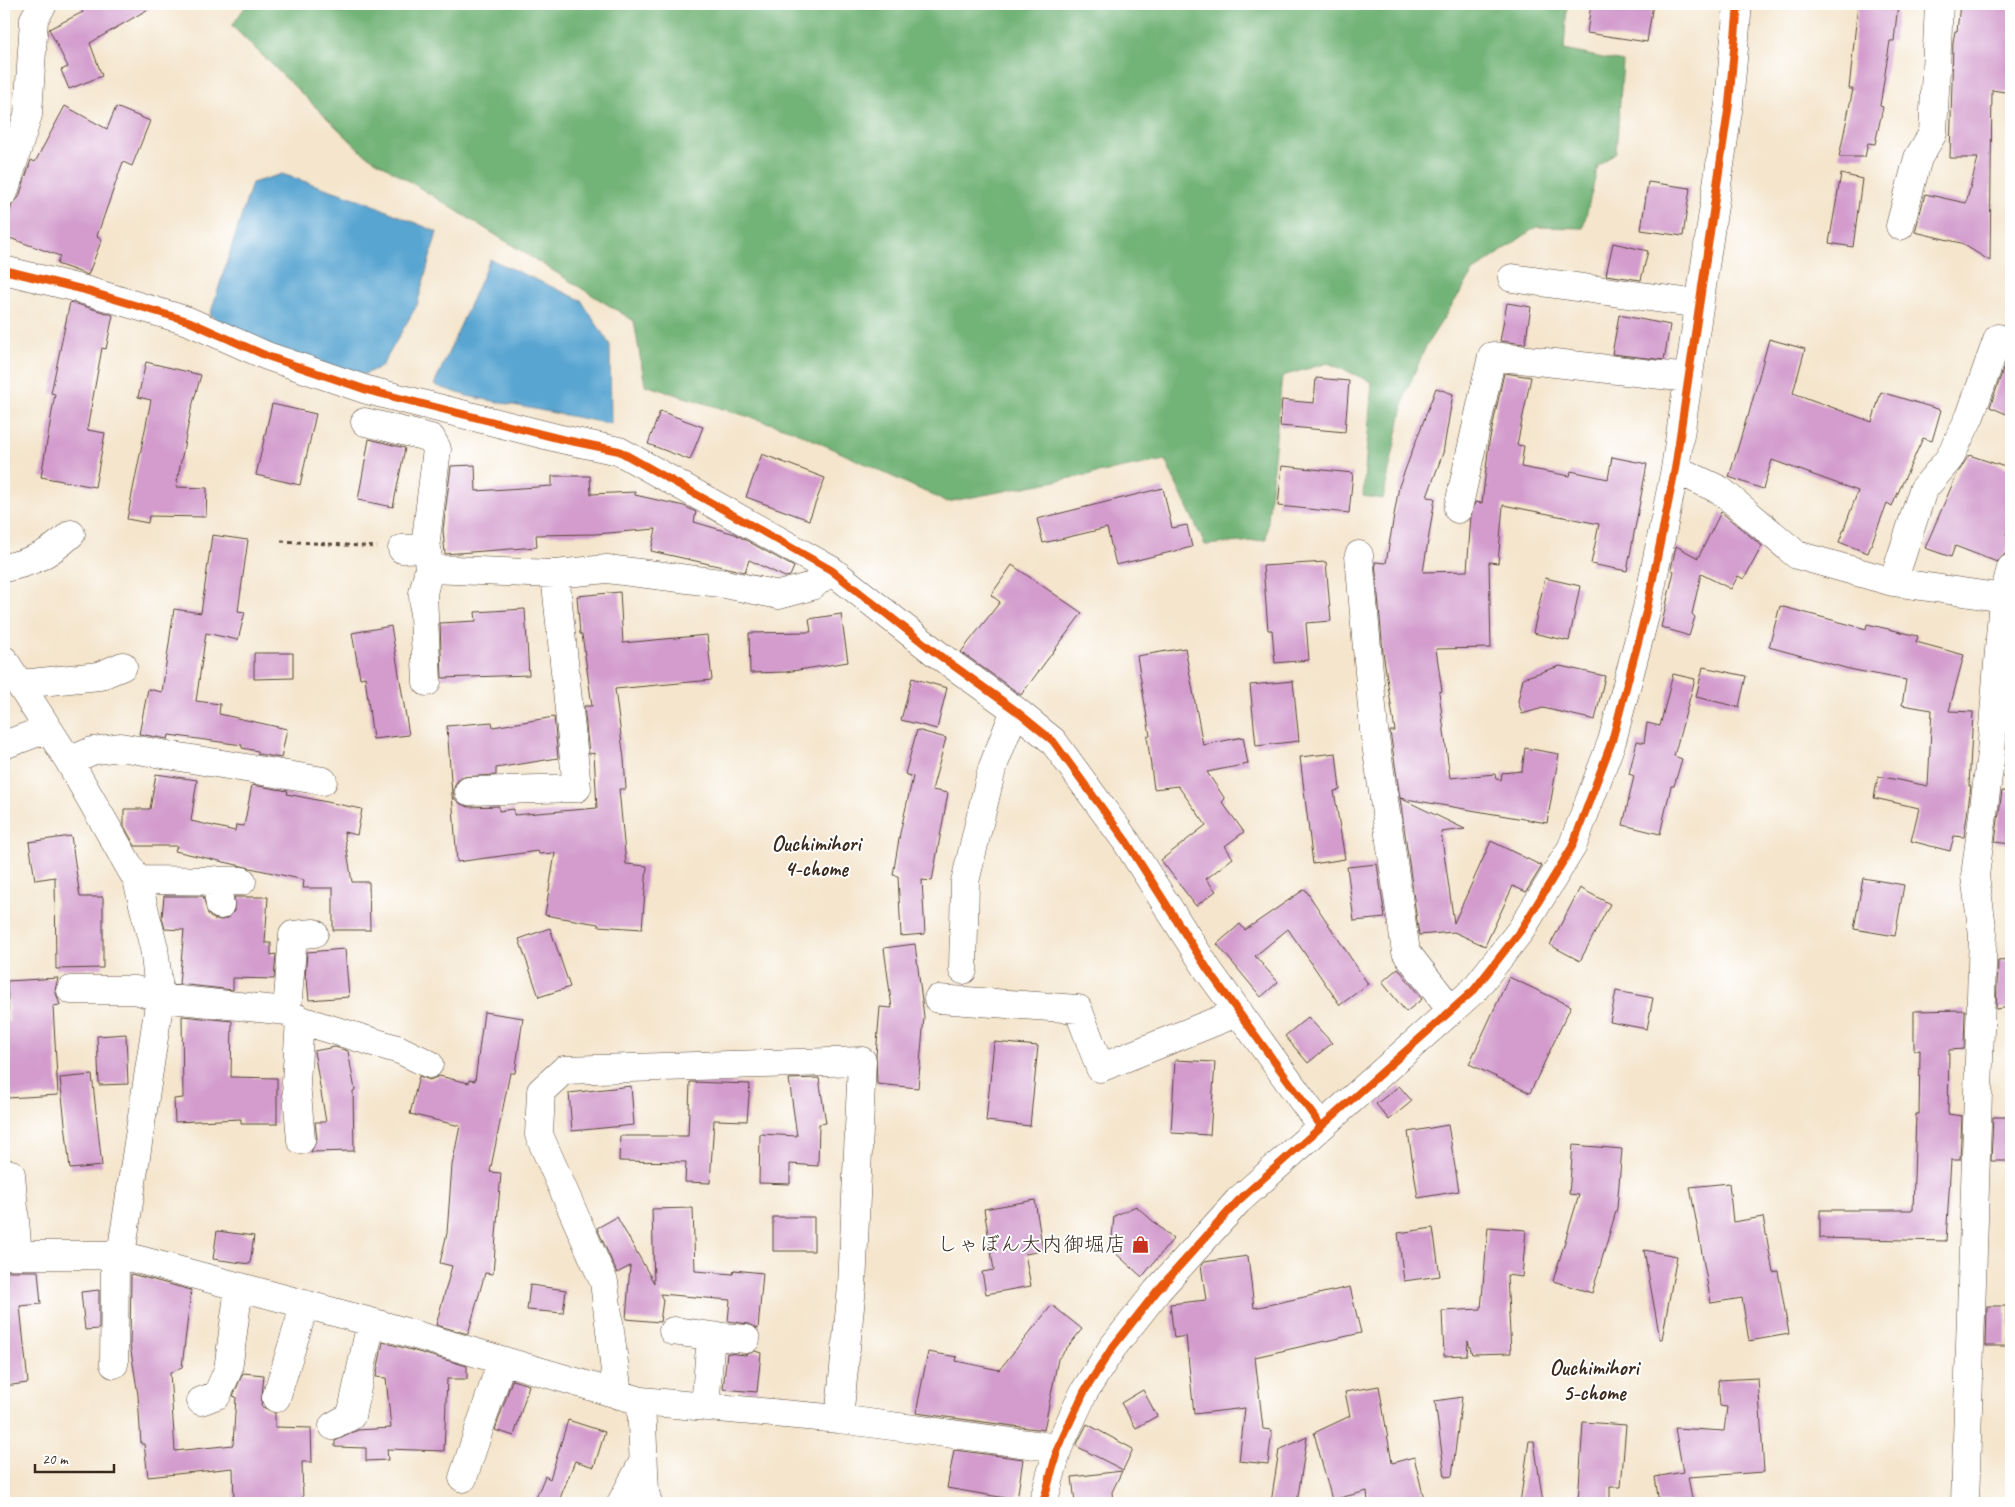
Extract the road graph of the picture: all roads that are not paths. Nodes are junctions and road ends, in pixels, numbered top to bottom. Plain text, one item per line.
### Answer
1 (43, 4) edge
2 (1738, 4) edge
3 (1939, 4) edge
4 (16, 116) edge
5 (4, 192) edge
6 (1900, 226) dead end
7 (4, 270) edge
8 (1512, 278) dead end
9 (1699, 304) junction
10 (1996, 336) edge
11 (1688, 378) junction
12 (365, 422) dead end
13 (1675, 469) junction
14 (1458, 509) dead end
15 (72, 534) dead end
16 (419, 555) junction
17 (1359, 555) dead end
18 (4, 568) edge
19 (2011, 568) edge
20 (831, 570) junction
21 (555, 574) junction
22 (1894, 582) junction
23 (2007, 599) edge
24 (4, 660) edge
25 (123, 666) dead end
26 (427, 682) dead end
27 (21, 684) junction
28 (1015, 710) junction
29 (47, 730) junction
30 (4, 745) edge
31 (69, 761) junction
32 (322, 781) dead end
33 (469, 791) dead end
34 (137, 880) junction
35 (226, 889) dead end
36 (314, 933) dead end
37 (963, 970) dead end
38 (71, 990) dead end
39 (160, 998) junction
40 (938, 999) dead end
41 (1451, 1010) junction
42 (1239, 1012) junction
43 (294, 1015) junction
44 (428, 1064) dead end
45 (1321, 1126) junction
46 (300, 1140) dead end
47 (11, 1174) dead end
48 (11, 1255) edge
49 (121, 1255) junction
50 (239, 1287) junction
51 (305, 1304) junction
52 (371, 1322) junction
53 (673, 1330) dead end
54 (711, 1336) junction
55 (746, 1339) dead end
56 (502, 1360) junction
57 (114, 1364) dead end
58 (276, 1398) dead end
59 (630, 1398) junction
60 (201, 1401) dead end
61 (705, 1406) junction
62 (839, 1418) junction
63 (333, 1426) dead end
64 (1058, 1448) junction
65 (644, 1461) junction
66 (463, 1478) dead end
67 (621, 1503) edge
68 (648, 1503) edge
69 (1043, 1503) edge
70 (1965, 1503) edge

1 - 4 street
2 - 9 street
3 - 6 street
4 - 5 street
7 - 20 street
8 - 9 street
9 - 11 street
10 - 22 street
11 - 13 street
11 - 14 street
12 - 16 street
13 - 22 street
13 - 41 street
15 - 18 street
16 - 21 street
16 - 26 street
17 - 41 street
19 - 23 street
20 - 21 street
20 - 28 street
21 - 33 street
22 - 23 street
23 - 70 street
24 - 27 street
25 - 27 street
27 - 29 street
28 - 37 street
28 - 42 street
29 - 30 street
29 - 31 street
31 - 32 street
31 - 34 street
34 - 35 street
34 - 39 street
36 - 43 street
38 - 39 street
39 - 43 street
39 - 49 street
40 - 42 street
41 - 45 street
42 - 45 street
43 - 44 street
43 - 46 street
45 - 64 street
47 - 48 street
48 - 49 street
49 - 50 street
49 - 57 street
50 - 51 street
50 - 60 street
51 - 52 street
51 - 58 street
52 - 56 street
52 - 63 street
53 - 54 street
54 - 55 street
54 - 61 street
56 - 59 street
56 - 66 street
59 - 61 street
59 - 62 street
59 - 65 street
61 - 62 street
62 - 64 street
64 - 69 street
65 - 67 street
65 - 68 street

